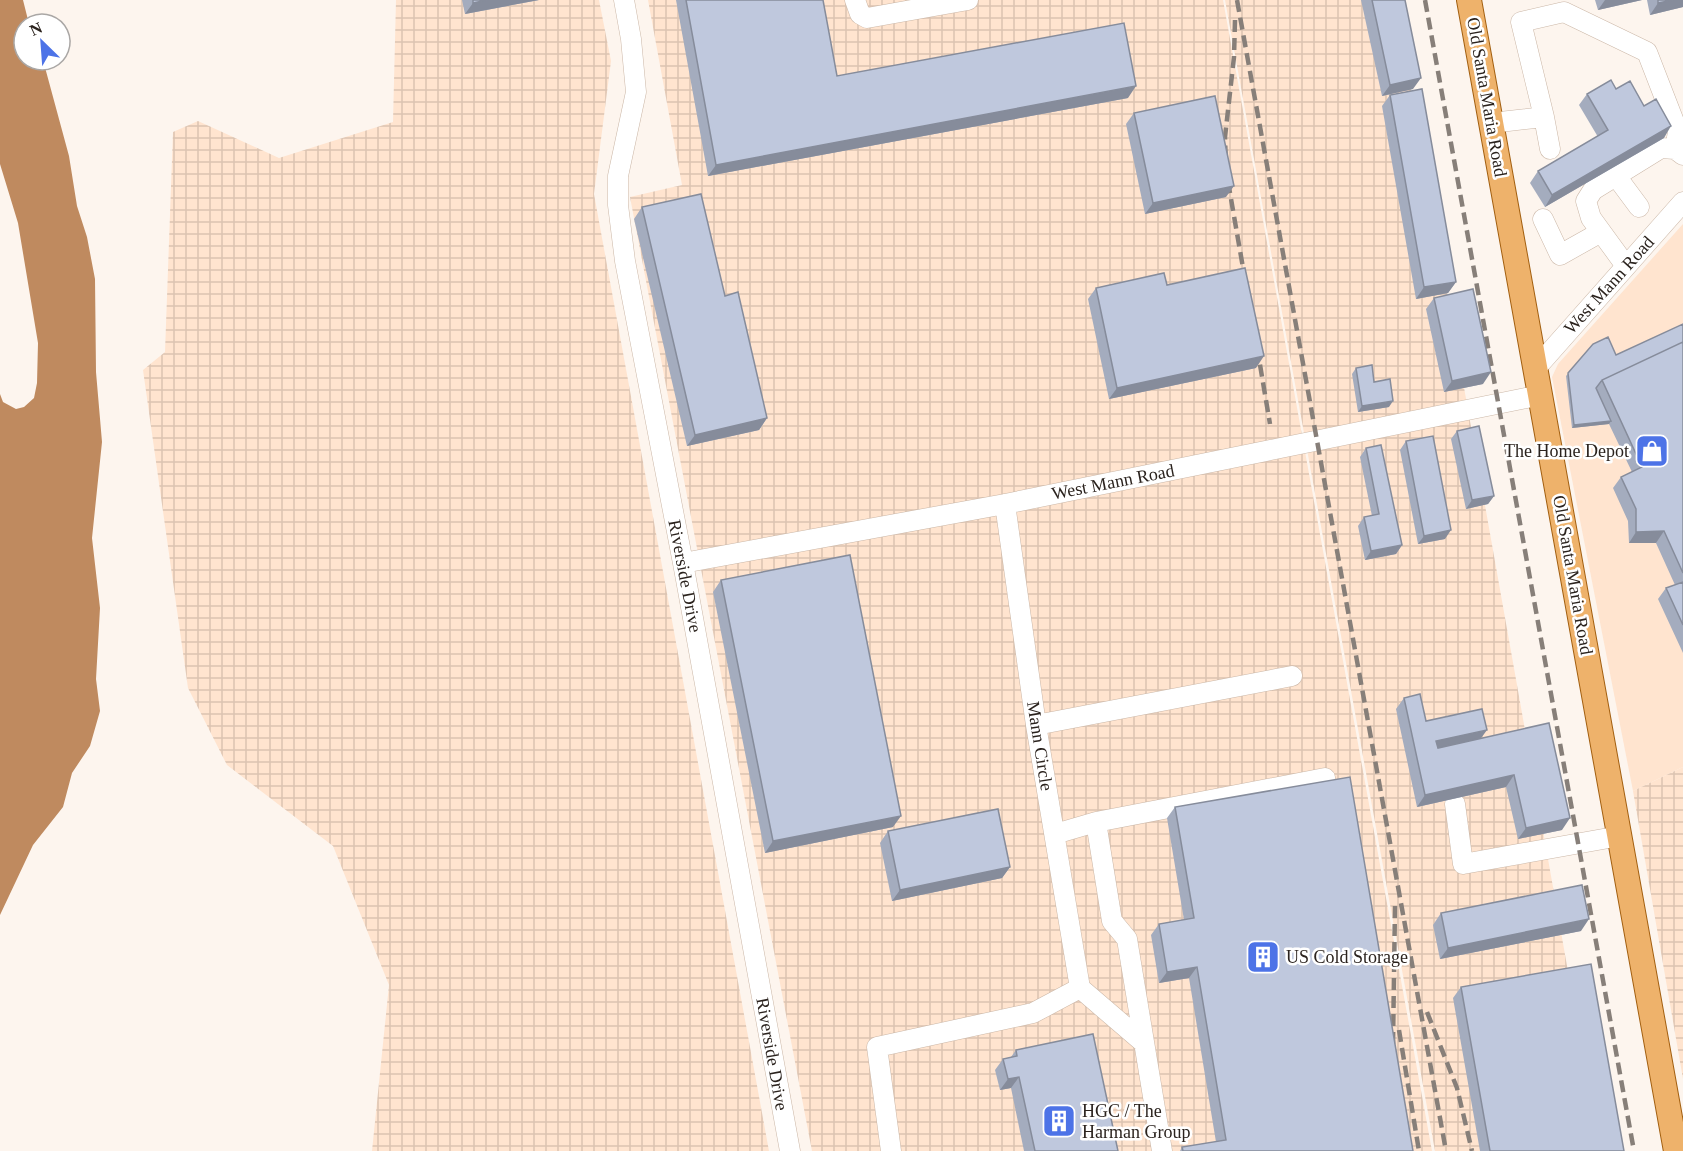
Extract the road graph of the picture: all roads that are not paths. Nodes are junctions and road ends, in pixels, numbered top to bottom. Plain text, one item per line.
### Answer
1 (624, 0) edge
2 (855, 0) edge
3 (968, 0) edge
4 (1469, 0) edge
5 (1544, 117) junction
6 (1491, 123) junction
7 (1550, 148) dead end
8 (1679, 152) edge
9 (1616, 176) junction
10 (1683, 202) edge
11 (1640, 207) dead end
12 (1543, 219) dead end
13 (1601, 232) junction
14 (1626, 266) junction
15 (1536, 368) junction
16 (1541, 394) junction
17 (1005, 504) junction
18 (683, 563) junction
19 (1292, 676) dead end
20 (1036, 725) junction
21 (1324, 778) dead end
22 (1455, 804) edge
23 (1096, 822) junction
24 (1055, 834) junction
25 (1620, 836) junction
26 (1080, 988) junction
27 (1144, 1043) junction
28 (790, 1151) edge
29 (891, 1151) edge
30 (1162, 1151) edge
31 (1676, 1151) edge

1 - 18 street, Riverside Drive
2 - 3 street
4 - 6 main road, Old Santa Maria Road
5 - 6 street
5 - 7 street
5 - 8 street
6 - 15 main road, Old Santa Maria Road
8 - 9 street
9 - 11 street
9 - 13 street
10 - 14 street, West Mann Road
12 - 13 street
13 - 14 street
14 - 15 street, West Mann Road
15 - 16 main road, Old Santa Maria Road
16 - 17 street, West Mann Road
16 - 25 main road, Old Santa Maria Road
17 - 18 street, West Mann Road
17 - 20 street, Mann Circle
18 - 28 street, Riverside Drive
19 - 20 street
20 - 24 street, Mann Circle
21 - 23 street
22 - 25 street
23 - 24 street
23 - 27 street
24 - 26 street, Mann Circle
25 - 31 main road, Old Santa Maria Road
26 - 27 street
26 - 29 street
27 - 30 street

